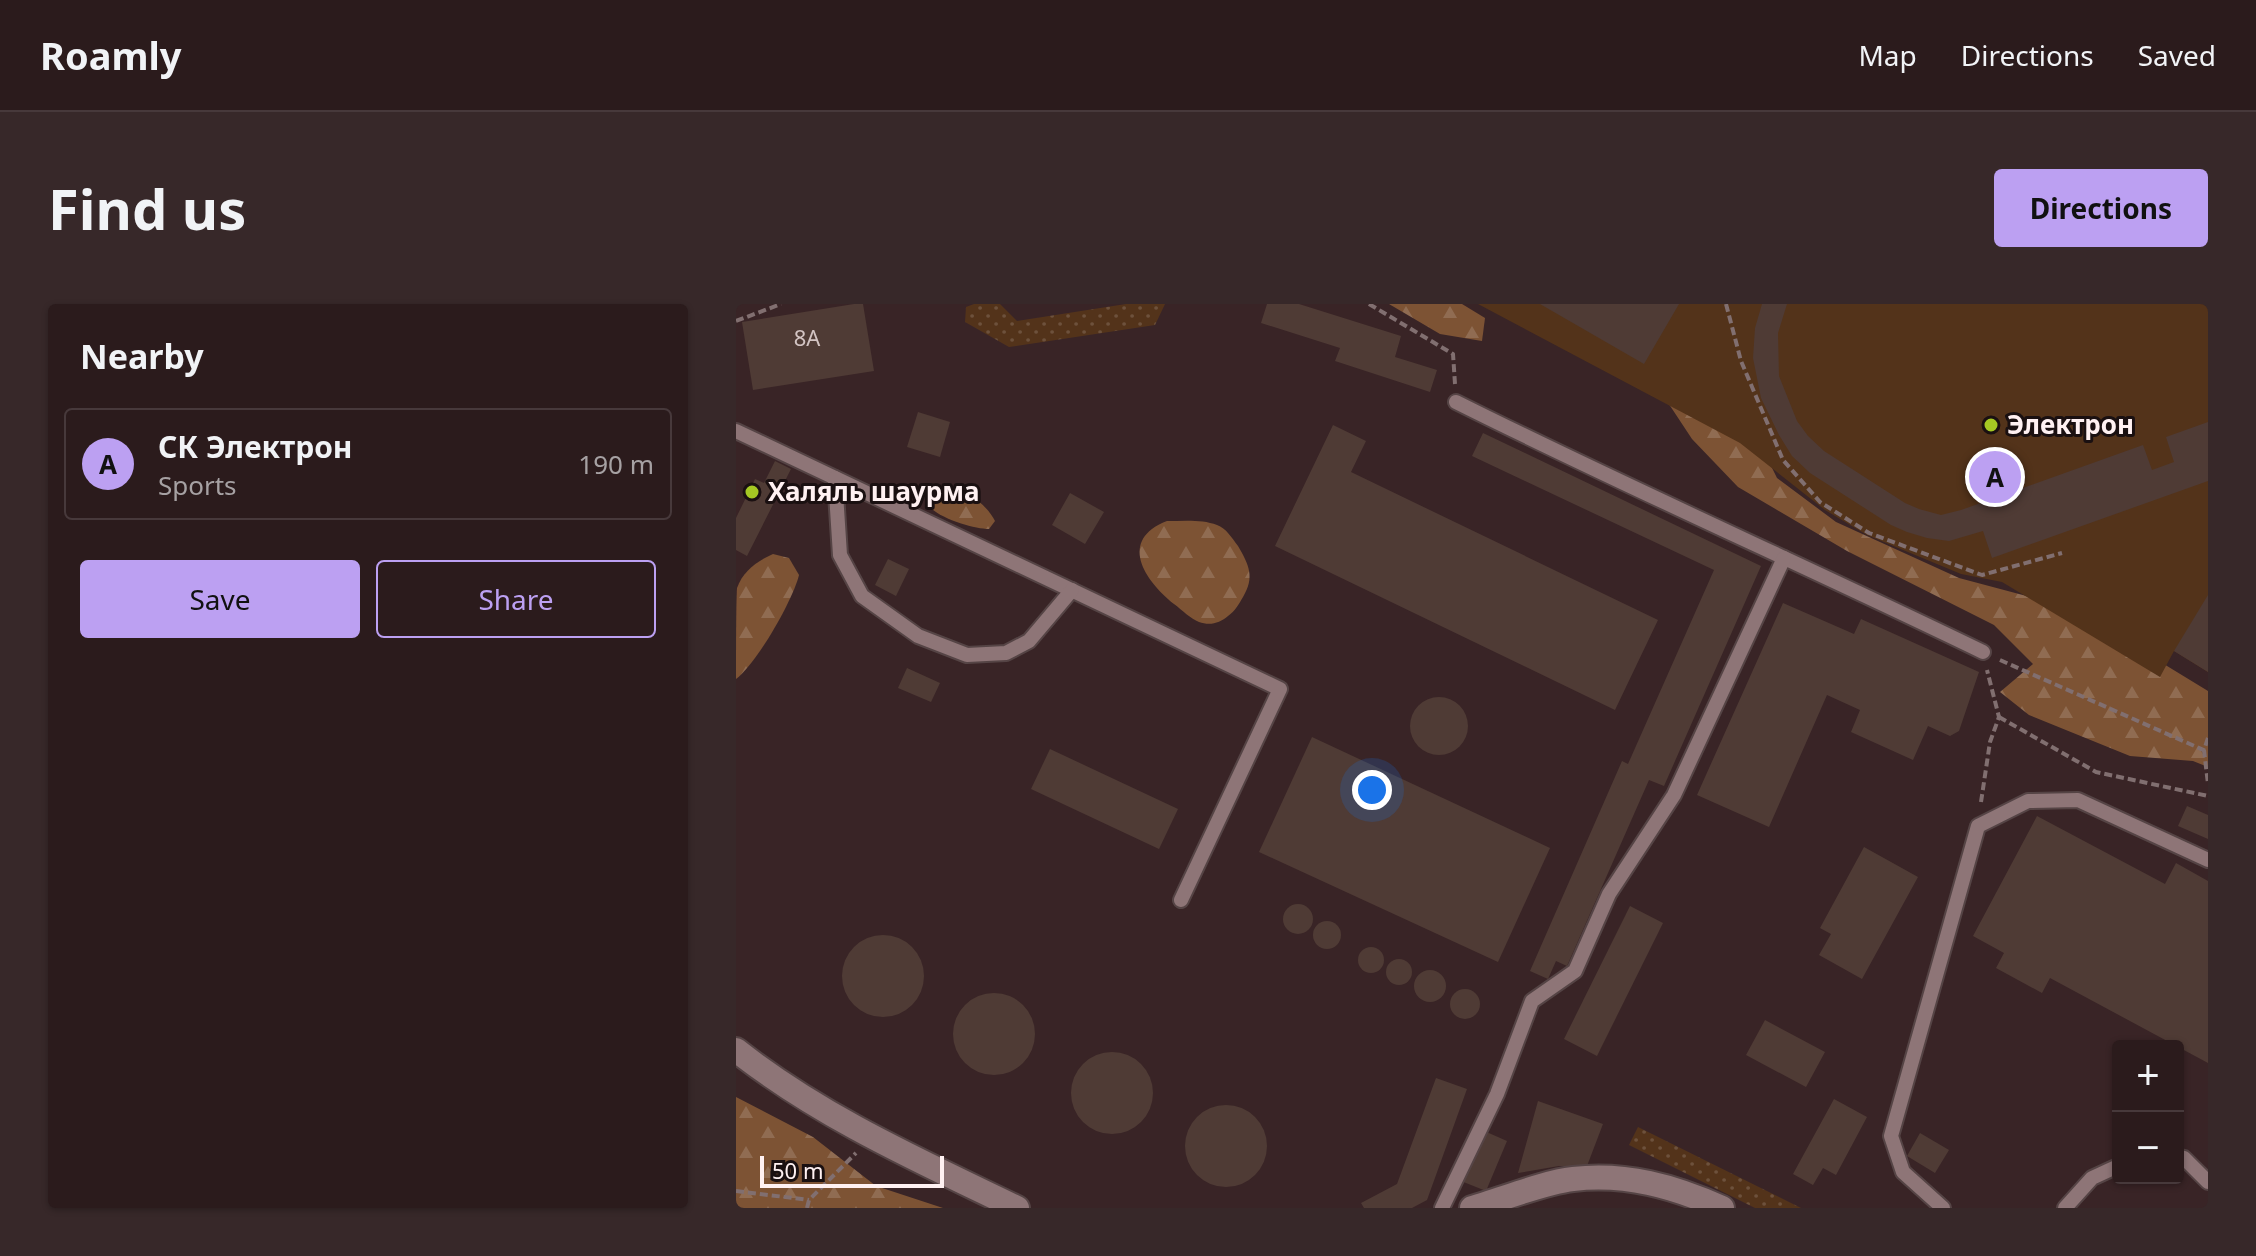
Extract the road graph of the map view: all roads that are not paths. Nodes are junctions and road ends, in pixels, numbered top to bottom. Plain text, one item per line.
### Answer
1 (1456, 402) road end
2 (736, 431) edge
3 (835, 478) junction
4 (1784, 558) junction
5 (1072, 590) junction
6 (1983, 652) road end
7 (2208, 860) edge
8 (1181, 900) dead end
9 (736, 1050) edge
10 (2184, 1158) edge
11 (2112, 1169) edge
12 (2208, 1182) edge
13 (1017, 1208) edge
14 (1442, 1208) edge
15 (1472, 1208) edge
16 (1722, 1208) edge
17 (1943, 1208) edge
18 (2065, 1208) edge

1 - 4 lane
2 - 3 lane
3 - 5 lane
3 - 5 lane
4 - 6 lane
4 - 14 lane
5 - 8 lane
7 - 17 lane
9 - 13 street
10 - 12 lane
11 - 18 lane
15 - 16 street

